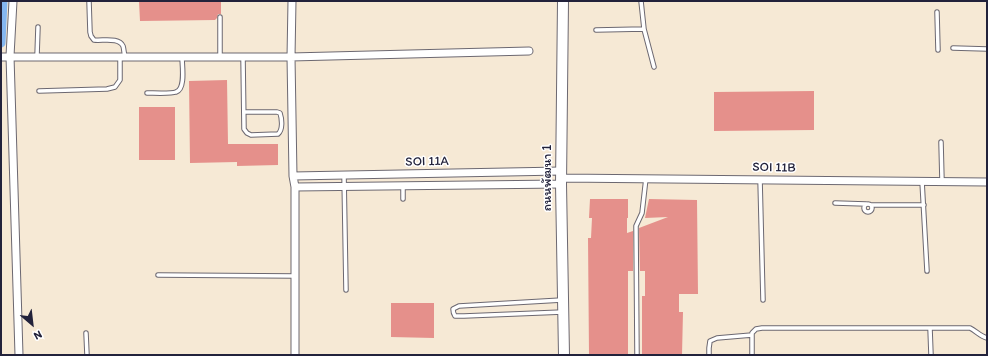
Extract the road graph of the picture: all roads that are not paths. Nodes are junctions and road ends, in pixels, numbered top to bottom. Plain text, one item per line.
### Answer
1 (13, 1) edge
2 (89, 1) edge
3 (292, 1) edge
4 (562, 1) edge
5 (641, 1) edge
6 (937, 12) dead end
7 (220, 17) dead end
8 (38, 27) dead end
9 (644, 29) junction
10 (596, 30) dead end
11 (953, 48) dead end
12 (987, 49) edge
13 (938, 50) dead end
14 (529, 51) dead end
15 (1, 56) edge
16 (10, 56) junction
17 (37, 56) junction
18 (122, 57) junction
19 (182, 57) junction
20 (220, 57) junction
21 (243, 57) junction
22 (291, 57) junction
23 (654, 67) dead end
24 (39, 91) dead end
25 (147, 93) dead end
26 (244, 112) junction
27 (941, 142) dead end
28 (420, 174) junction
29 (344, 175) junction
30 (365, 175) junction
31 (293, 176) junction
32 (561, 177) junction
33 (646, 178) junction
34 (760, 180) junction
35 (922, 181) junction
36 (942, 181) junction
37 (987, 182) edge
38 (403, 185) junction
39 (420, 185) junction
40 (344, 186) junction
41 (365, 186) junction
42 (295, 187) junction
43 (403, 199) dead end
44 (835, 203) dead end
45 (866, 204) junction
46 (924, 204) junction
47 (871, 206) junction
48 (927, 271) dead end
49 (158, 275) dead end
50 (295, 276) junction
51 (346, 290) dead end
52 (563, 300) junction
53 (762, 300) dead end
54 (563, 312) junction
55 (930, 328) junction
56 (86, 333) dead end
57 (752, 334) junction
58 (987, 338) edge
59 (19, 355) edge
60 (87, 355) edge
61 (295, 355) edge
62 (564, 355) edge
63 (637, 355) edge
64 (709, 355) edge
65 (752, 355) edge
66 (931, 355) edge

1 - 16 street
2 - 18 lane
3 - 22 street
4 - 32 main road, ถนนพัฒนา 1
5 - 9 lane
6 - 13 lane
7 - 20 lane
8 - 17 lane
9 - 10 lane
9 - 23 lane
11 - 12 lane
14 - 22 street
15 - 16 street
16 - 17 street
16 - 59 street
17 - 18 street
18 - 19 street
18 - 24 lane
19 - 20 street
19 - 25 lane
20 - 21 street
21 - 22 street
21 - 26 lane
22 - 31 street
26 - 26 lane
27 - 36 lane
28 - 30 street, SOI 11A
28 - 32 street, SOI 11A
28 - 39 street
29 - 30 street, SOI 11A
29 - 31 street, SOI 11A
29 - 40 lane
30 - 41 street
31 - 42 street
32 - 33 street, SOI 11B
32 - 39 street
32 - 52 main road, ถนนพัฒนา 1
33 - 34 street, SOI 11B
33 - 63 lane
34 - 35 street, SOI 11B
34 - 53 lane
35 - 36 street, SOI 11B
35 - 46 lane
36 - 37 street, SOI 11B
38 - 39 street
38 - 41 street
38 - 43 lane
40 - 41 street
40 - 42 street
40 - 51 lane
42 - 50 street
44 - 45 lane
45 - 47 lane
45 - 47 lane
46 - 47 lane
46 - 48 lane
49 - 50 lane
50 - 61 street
52 - 54 main road, ถนนพัฒนา 1
52 - 54 lane
54 - 62 main road, ถนนพัฒนา 1
55 - 57 lane
55 - 58 lane
55 - 66 lane
56 - 60 lane
57 - 64 lane
57 - 65 lane

